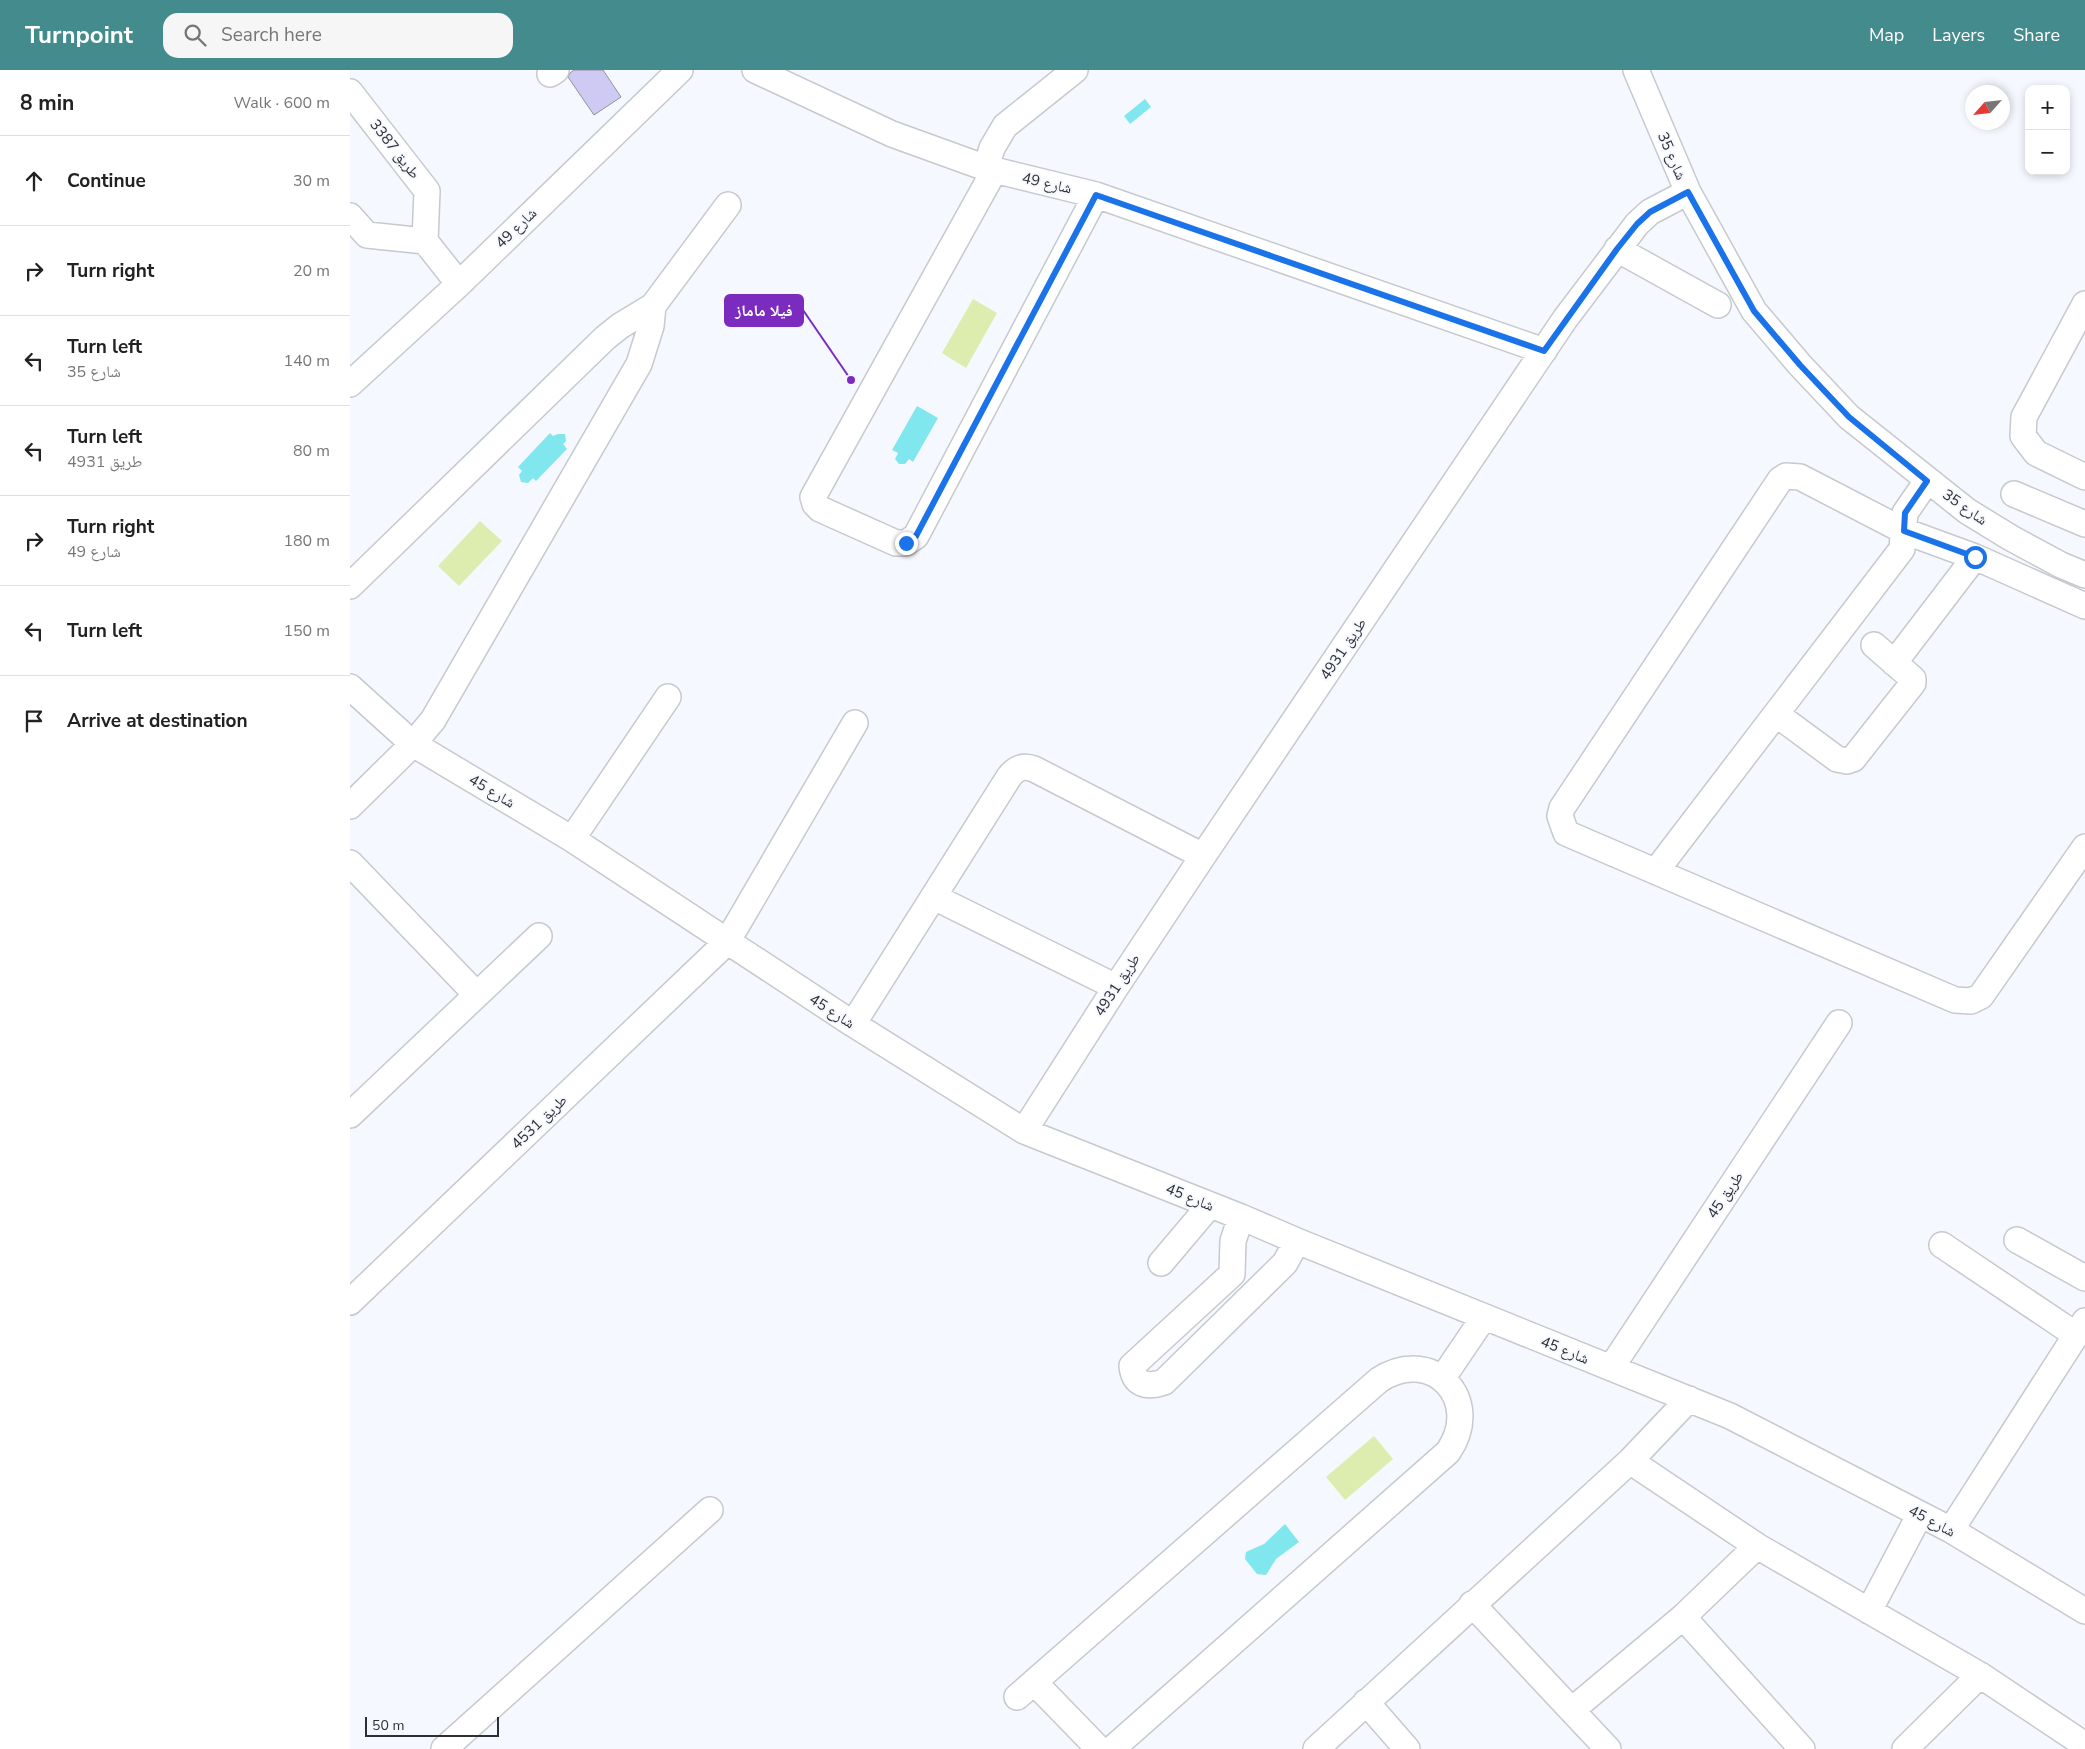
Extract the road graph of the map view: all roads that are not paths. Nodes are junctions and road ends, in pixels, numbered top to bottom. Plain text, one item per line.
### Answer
1 (680, 70) edge
2 (755, 70) edge
3 (1075, 70) edge
4 (1636, 70) edge
5 (350, 92) edge
6 (990, 170) junction
7 (1688, 192) junction
8 (1096, 195) junction
9 (728, 205) dead end
10 (350, 216) edge
11 (425, 241) junction
12 (1617, 249) junction
13 (459, 284) junction
14 (2085, 304) edge
15 (1718, 305) dead end
16 (653, 306) junction
17 (1544, 351) junction
18 (350, 384) edge
19 (2085, 477) edge
20 (1927, 481) junction
21 (2014, 494) dead end
22 (2085, 524) edge
23 (1904, 531) junction
24 (1975, 557) junction
25 (2085, 574) edge
26 (350, 586) edge
27 (2085, 606) edge
28 (1874, 645) dead end
29 (1894, 663) junction
30 (350, 687) edge
31 (668, 697) dead end
32 (1776, 714) junction
33 (855, 723) dead end
34 (412, 744) junction
35 (350, 806) edge
36 (572, 839) junction
37 (2085, 847) edge
38 (1203, 856) junction
39 (350, 863) edge
40 (1656, 871) junction
41 (934, 897) junction
42 (539, 936) dead end
43 (727, 942) junction
44 (1116, 987) junction
45 (476, 994) junction
46 (1839, 1023) dead end
47 (853, 1024) junction
48 (350, 1114) edge
49 (1024, 1131) junction
50 (1210, 1205) junction
51 (1241, 1217) junction
52 (2017, 1240) dead end
53 (1297, 1241) junction
54 (1942, 1244) dead end
55 (1161, 1263) dead end
56 (1232, 1274) junction
57 (2085, 1278) edge
58 (1260, 1288) junction
59 (350, 1302) edge
60 (1484, 1317) junction
61 (2080, 1328) edge
62 (1611, 1368) junction
63 (1442, 1378) junction
64 (1688, 1400) junction
65 (1630, 1461) junction
66 (710, 1510) dead end
67 (1920, 1514) junction
68 (1951, 1530) junction
69 (1757, 1546) junction
70 (1472, 1604) junction
71 (1869, 1611) junction
72 (2085, 1611) edge
73 (1683, 1617) junction
74 (1980, 1675) junction
75 (1366, 1702) junction
76 (1572, 1710) junction
77 (2085, 1745) edge
78 (444, 1749) edge
79 (1100, 1749) edge
80 (1112, 1749) edge
81 (1316, 1749) edge
82 (1407, 1749) edge
83 (1608, 1749) edge
84 (1802, 1749) edge
85 (1906, 1749) edge

1 - 13 street, شارع 49
2 - 6 street, شارع 49
3 - 6 street
4 - 7 street, شارع 35
5 - 11 street, طريق 3387
6 - 8 street, شارع 49
6 - 8 street
7 - 12 street, طريق 4931
7 - 20 street, شارع 35
8 - 17 street, شارع 49
9 - 16 street
10 - 11 street
11 - 13 street
12 - 15 street
12 - 17 street, طريق 4931
13 - 18 street, شارع 49
14 - 19 street
16 - 26 street
16 - 34 street
17 - 38 street, طريق 4931
20 - 23 street
20 - 25 street, شارع 35
21 - 22 street
23 - 24 street
23 - 32 street
23 - 40 street
24 - 27 street
24 - 29 street
28 - 29 street
29 - 32 street
30 - 34 street, شارع 45
31 - 36 street
32 - 40 street
33 - 43 street, طريق 4531
34 - 35 street
34 - 36 street, شارع 45
36 - 43 street, شارع 45
37 - 40 street
38 - 41 street
38 - 44 street, طريق 4931
39 - 45 street
41 - 44 street
41 - 47 street
42 - 45 street
43 - 47 street, شارع 45
43 - 59 street, طريق 4531
44 - 49 street, طريق 4931
45 - 48 street
46 - 62 street, طريق 45
47 - 49 street, شارع 45
49 - 50 street, شارع 45
50 - 51 street, شارع 45
50 - 55 street
51 - 53 street, شارع 45
51 - 56 street
52 - 57 street
53 - 58 street
53 - 60 street, شارع 45
54 - 61 street
56 - 58 street
56 - 58 street
60 - 62 street, شارع 45
60 - 63 street
61 - 68 street
62 - 64 street, شارع 45
63 - 79 street
63 - 80 street
64 - 65 street
64 - 67 street, شارع 45
65 - 69 street
65 - 70 street
66 - 78 street
67 - 68 street, شارع 45
67 - 71 street
68 - 72 street, شارع 45
69 - 71 street
69 - 73 street
70 - 75 street
70 - 76 street
71 - 74 street
73 - 76 street
73 - 84 street
74 - 77 street
74 - 85 street
75 - 81 street
75 - 82 street
76 - 83 street

